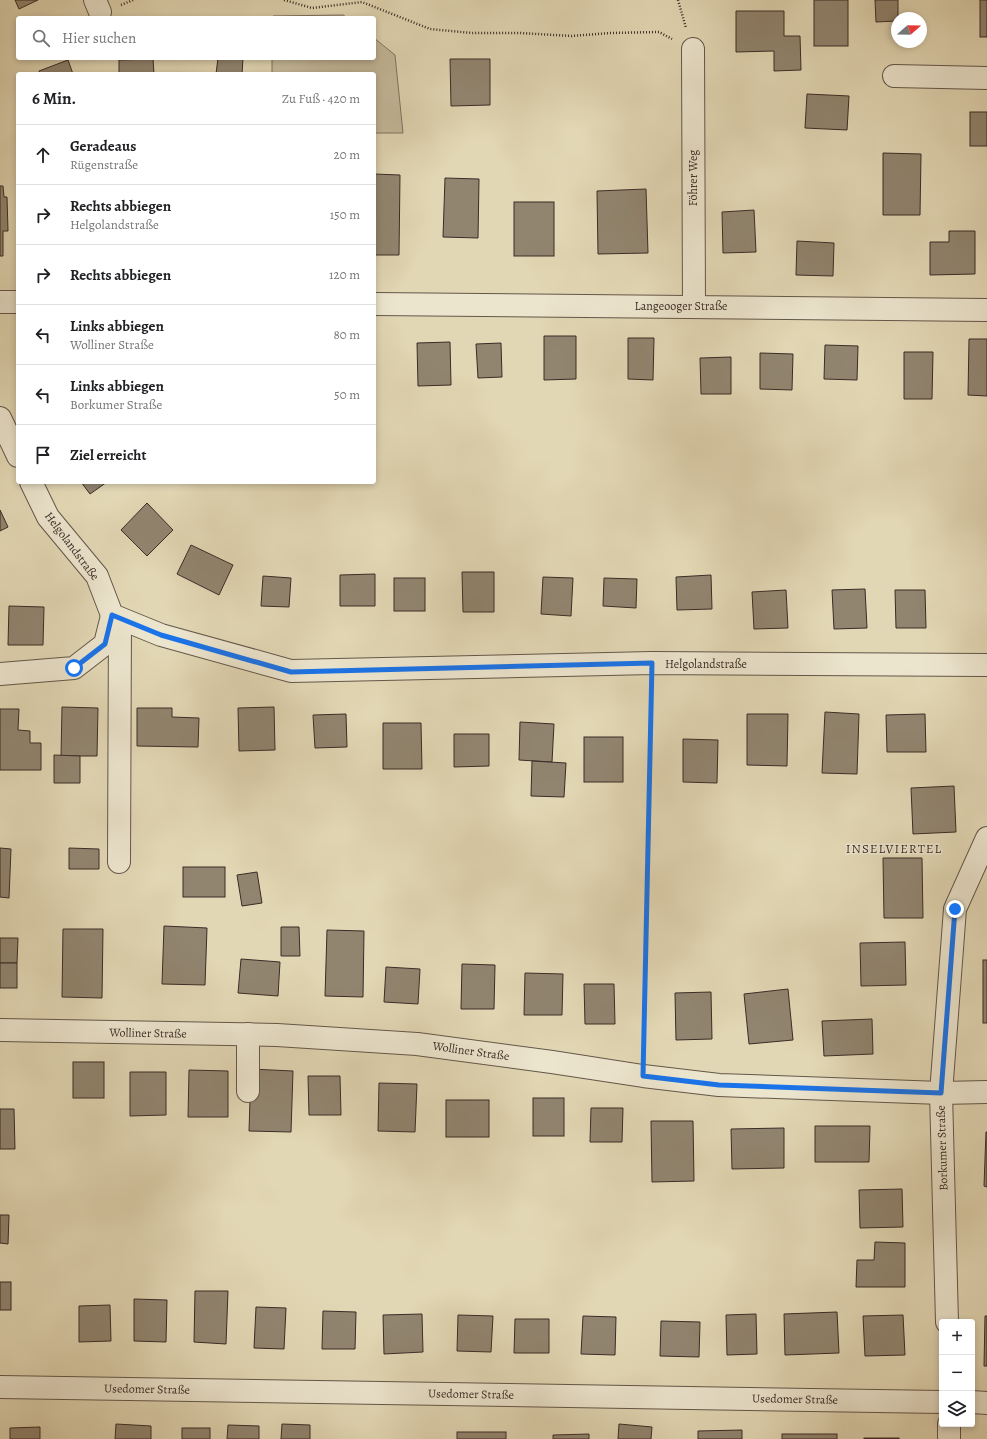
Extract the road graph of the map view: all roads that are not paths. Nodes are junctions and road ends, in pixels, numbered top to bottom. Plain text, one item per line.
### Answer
1 (693, 49) road end
2 (894, 76) dead end
3 (987, 78) edge
4 (0, 302) edge
5 (16, 302) edge
6 (376, 304) edge
7 (694, 306) junction
8 (987, 310) edge
9 (0, 418) edge
10 (16, 452) edge
11 (32, 484) edge
12 (116, 617) junction
13 (987, 665) edge
14 (0, 674) edge
15 (987, 838) edge
16 (119, 862) dead end
17 (0, 1030) edge
18 (248, 1034) junction
19 (248, 1092) dead end
20 (987, 1092) edge
21 (941, 1093) junction
22 (947, 1319) edge
23 (0, 1387) edge
24 (939, 1402) edge
25 (975, 1402) edge
26 (987, 1403) edge
27 (949, 1427) edge
28 (949, 1439) edge

1 - 7 street, Föhrer Weg
2 - 3 street
4 - 5 street
6 - 7 street, Langeooger Straße
7 - 8 street, Langeooger Straße
9 - 10 street
11 - 12 street, Helgolandstraße
12 - 13 street, Helgolandstraße
12 - 14 street
12 - 16 street
15 - 21 street, Borkumer Straße
17 - 18 street, Wolliner Straße
18 - 19 street
18 - 21 street, Wolliner Straße
20 - 21 street, Wolliner Straße
21 - 22 street, Borkumer Straße
23 - 24 street, Usedomer Straße
25 - 26 street
27 - 28 street

